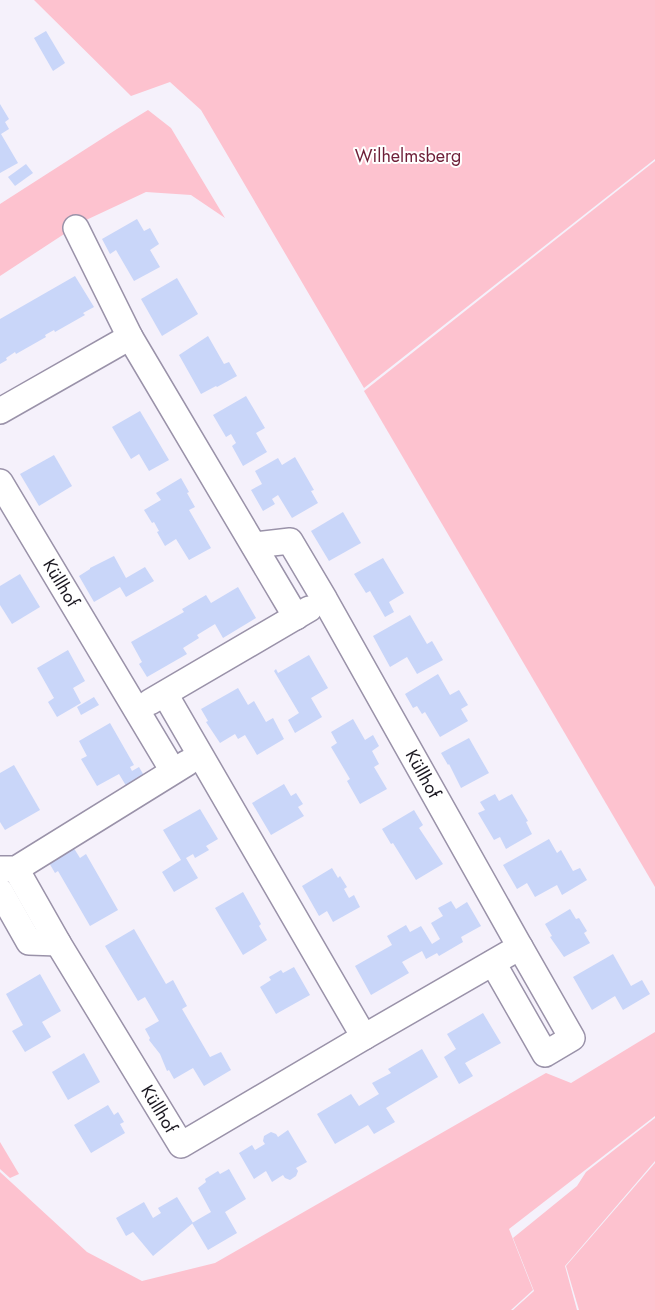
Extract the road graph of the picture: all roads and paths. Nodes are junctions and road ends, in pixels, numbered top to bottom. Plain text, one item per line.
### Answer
1 (76, 228) dead end
2 (130, 337) junction
3 (0, 411) edge
4 (0, 482) edge
5 (254, 545) junction
6 (325, 600) junction
7 (296, 617) junction
8 (164, 694) junction
9 (137, 710) junction
10 (200, 755) junction
11 (173, 771) junction
12 (8, 869) edge
13 (0, 892) edge
14 (58, 942) junction
15 (520, 948) junction
16 (493, 963) junction
17 (364, 1037) junction

1 - 2 street
2 - 3 street
2 - 5 street
4 - 9 street, Küllhof
5 - 6 street, Küllhof
5 - 7 street
6 - 7 street
6 - 15 street, Küllhof
7 - 8 street
8 - 9 street
8 - 10 street
9 - 11 street, Küllhof
10 - 11 street, Küllhof
10 - 17 street
11 - 12 street, Küllhof
12 - 14 street, Küllhof
13 - 14 street
14 - 17 street, Küllhof
15 - 16 street, Küllhof
15 - 16 street, Küllhof
16 - 17 street, Küllhof

